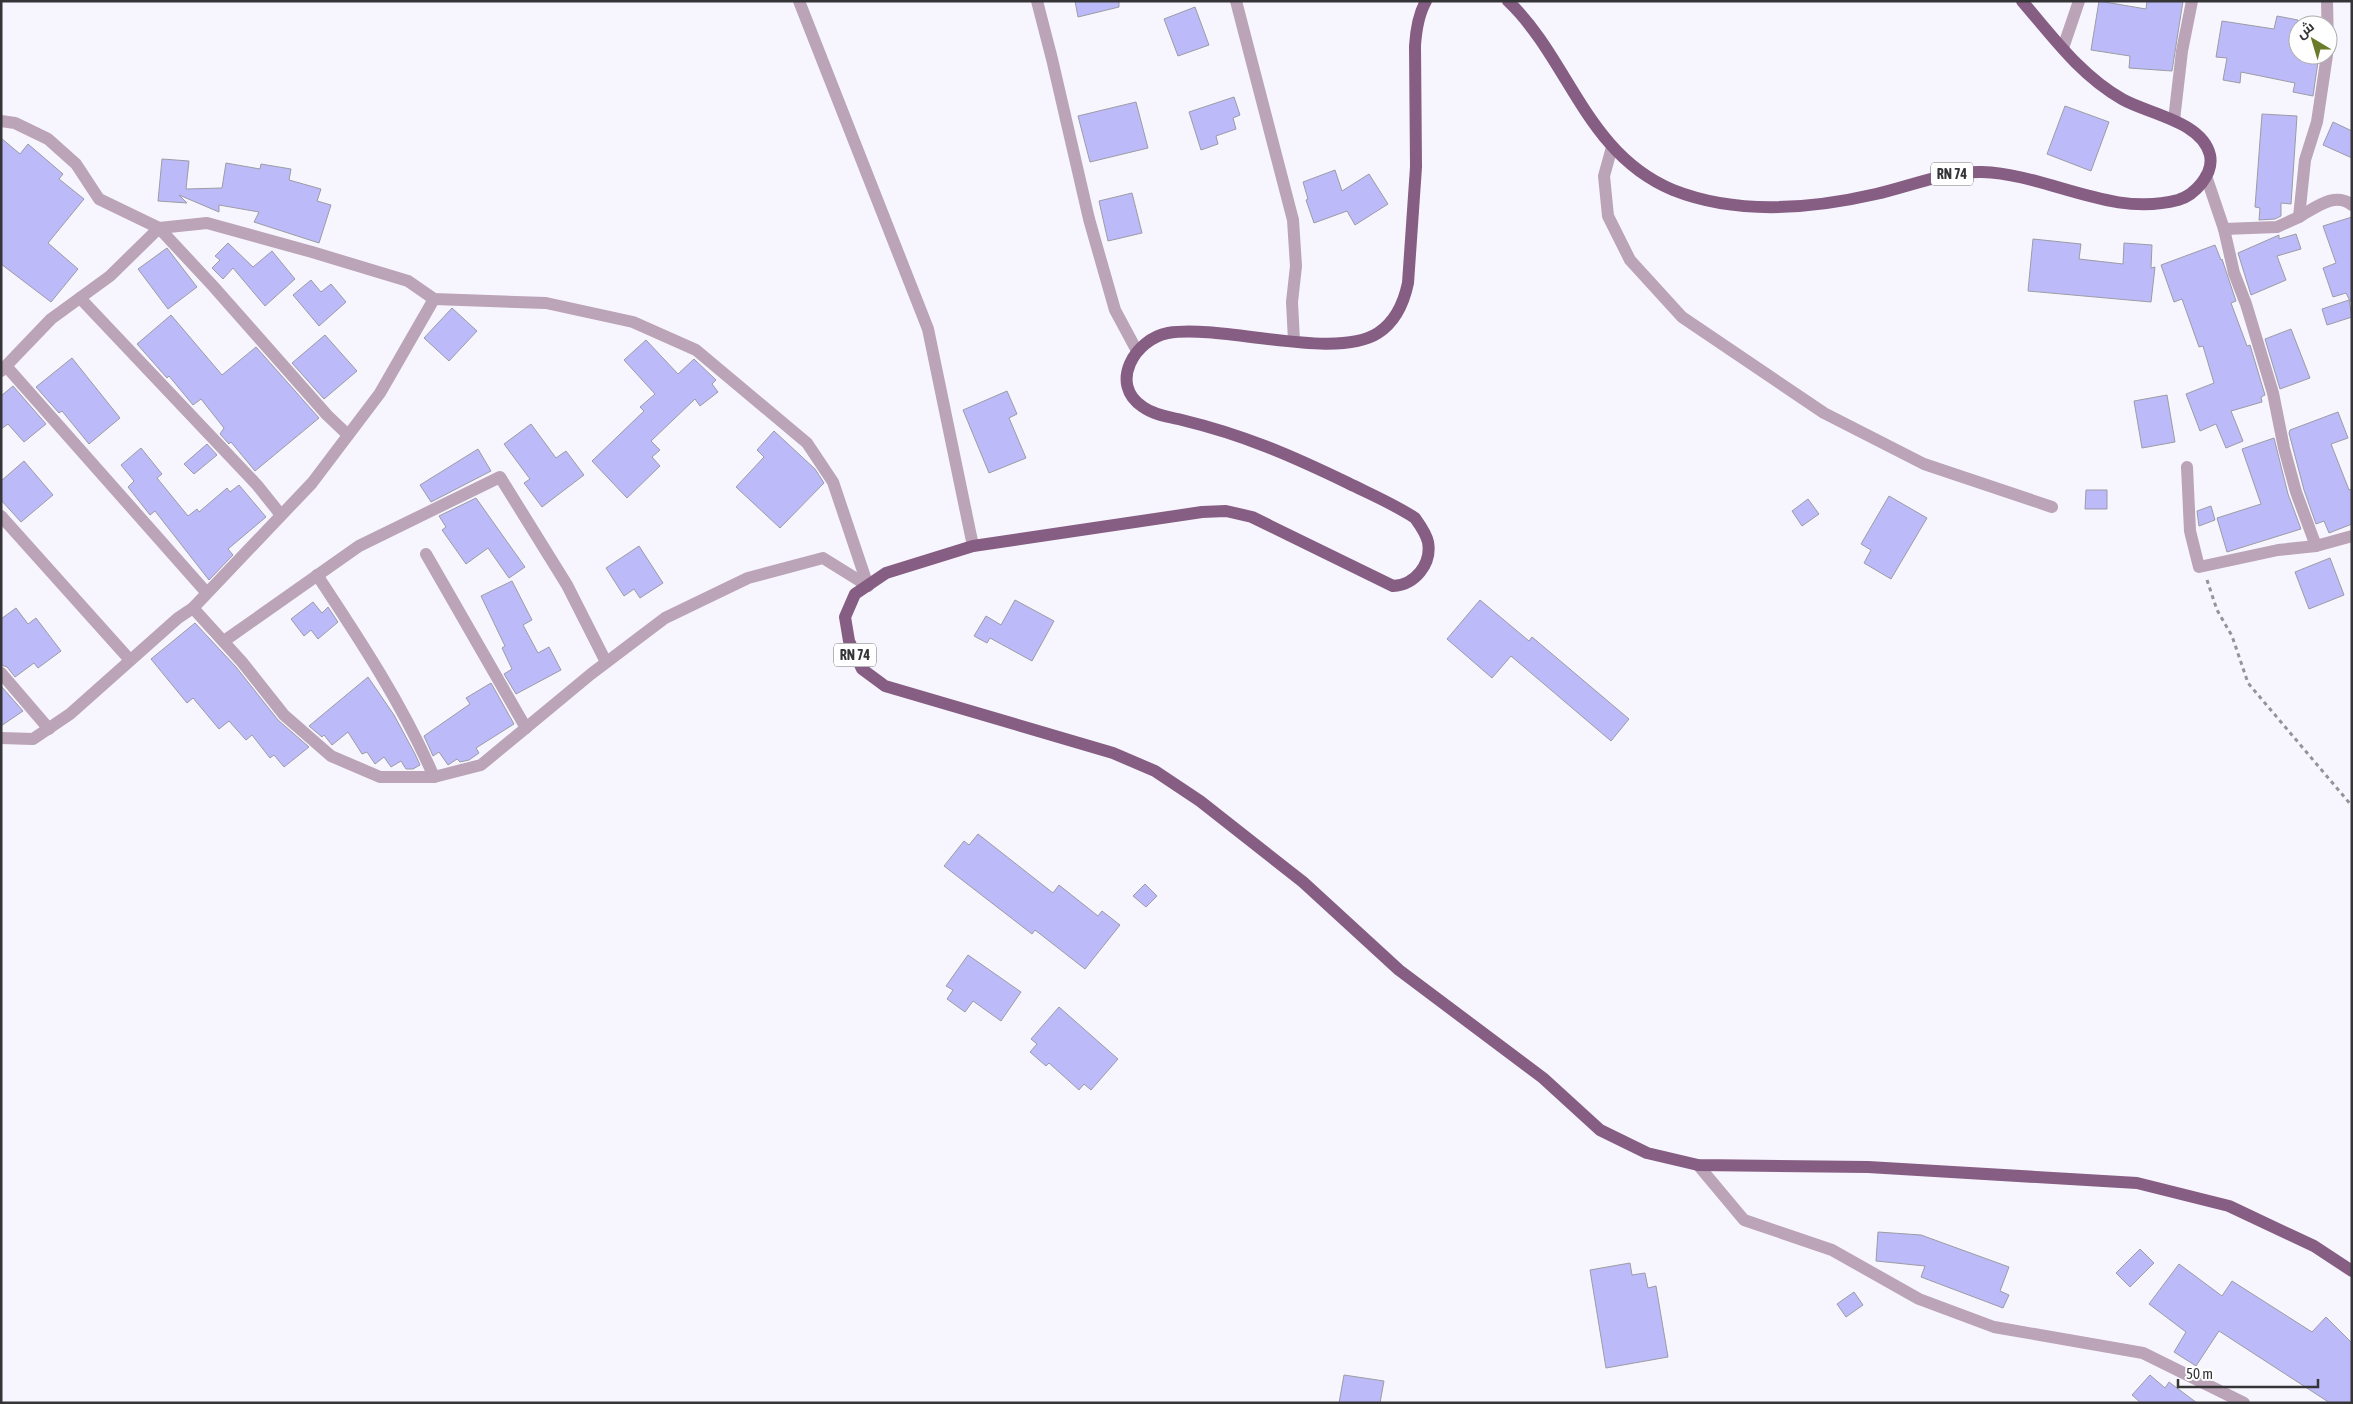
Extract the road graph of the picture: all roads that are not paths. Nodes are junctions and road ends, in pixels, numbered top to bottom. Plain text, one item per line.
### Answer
1 (799, 1) edge
2 (1037, 1) edge
3 (1236, 1) edge
4 (1426, 1) edge
5 (1508, 1) edge
6 (2022, 1) edge
7 (2079, 1) edge
8 (2192, 1) edge
9 (2327, 1) edge
10 (2327, 15) edge
11 (2063, 48) junction
12 (2326, 65) edge
13 (2174, 120) junction
14 (1, 121) edge
15 (1612, 147) junction
16 (2206, 176) junction
17 (2352, 205) edge
18 (2299, 217) junction
19 (158, 228) junction
20 (2224, 229) junction
21 (80, 298) junction
22 (434, 299) junction
23 (1294, 341) junction
24 (1137, 351) junction
25 (4, 369) edge
26 (348, 435) junction
27 (2187, 467) dead end
28 (2052, 507) dead end
29 (281, 515) junction
30 (1, 516) edge
31 (2352, 536) edge
32 (973, 546) junction
33 (2316, 546) junction
34 (426, 554) dead end
35 (316, 575) junction
36 (868, 586) junction
37 (206, 592) junction
38 (193, 608) junction
39 (224, 641) junction
40 (130, 660) junction
41 (606, 662) junction
42 (1, 673) edge
43 (48, 728) junction
44 (526, 728) junction
45 (1, 738) edge
46 (434, 777) junction
47 (1698, 1165) junction
48 (2352, 1271) edge
49 (2244, 1403) edge

1 - 32 street
2 - 24 street
3 - 23 street
4 - 23 main road, RN 74
5 - 15 main road, RN 74
6 - 11 main road
7 - 11 street
8 - 13 street
9 - 10 street
11 - 13 main road
12 - 18 street
13 - 16 main road
14 - 19 street
15 - 16 main road, RN 74
15 - 28 street
16 - 20 street
17 - 18 street
18 - 20 street
19 - 21 street
19 - 22 street
19 - 26 street
20 - 33 street
21 - 25 street
21 - 29 street
22 - 26 street
22 - 36 street
23 - 24 main road, RN 74
24 - 32 main road, RN 74
25 - 37 street
26 - 29 street
27 - 33 street
29 - 37 street
30 - 40 street
31 - 33 street
32 - 36 main road, RN 74
34 - 44 street
35 - 39 street
35 - 41 street
35 - 46 street
36 - 41 street
36 - 47 main road, RN 74
37 - 38 street
38 - 39 street
38 - 40 street
39 - 46 street
40 - 43 street
41 - 44 street
42 - 43 street
43 - 45 street
44 - 46 street
47 - 48 main road, RN 74
47 - 49 street

